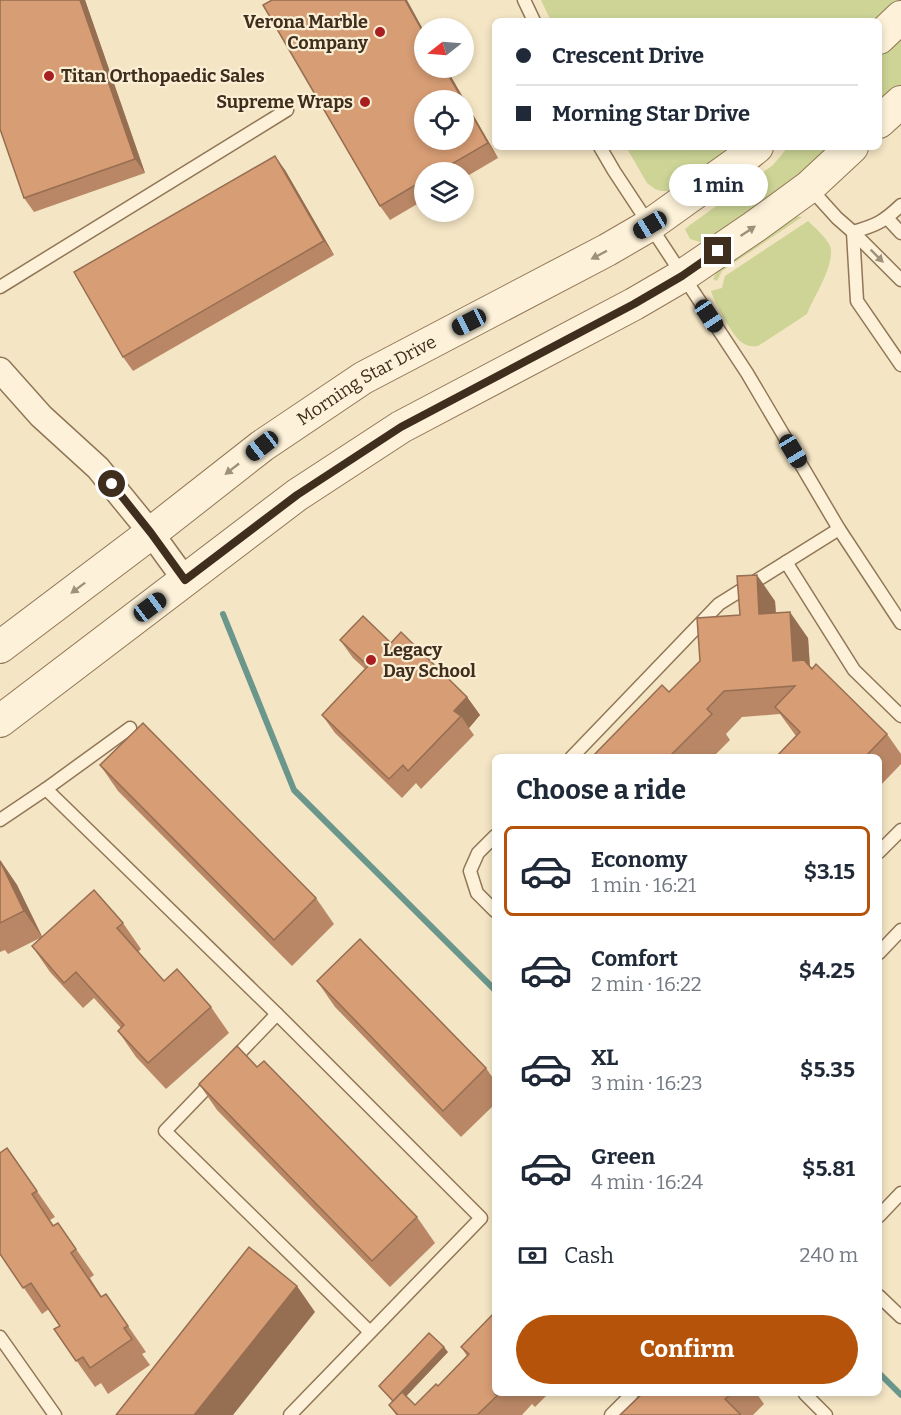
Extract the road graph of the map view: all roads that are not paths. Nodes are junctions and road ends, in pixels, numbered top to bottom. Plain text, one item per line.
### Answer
1 (524, 0) edge
2 (901, 17) edge
3 (533, 18) edge
4 (882, 35) edge
5 (901, 102) edge
6 (287, 110) dead end
7 (882, 119) edge
8 (602, 150) edge
9 (753, 150) edge
10 (849, 150) edge
11 (809, 187) junction
12 (901, 205) edge
13 (887, 218) junction
14 (650, 225) junction
15 (853, 232) junction
16 (901, 233) edge
17 (682, 276) junction
18 (901, 280) edge
19 (0, 287) edge
20 (901, 365) edge
21 (0, 370) edge
22 (839, 529) junction
23 (151, 533) junction
24 (786, 562) junction
25 (185, 580) junction
26 (901, 623) edge
27 (0, 647) edge
28 (901, 716) edge
29 (0, 721) edge
30 (130, 728) dead end
31 (575, 754) edge
32 (46, 789) junction
33 (0, 820) edge
34 (901, 830) edge
35 (492, 839) edge
36 (882, 849) edge
37 (492, 908) edge
38 (901, 930) edge
39 (882, 949) edge
40 (277, 1014) junction
41 (901, 1193) edge
42 (882, 1213) edge
43 (882, 1299) edge
44 (901, 1317) edge
45 (370, 1332) junction
46 (0, 1337) edge
47 (630, 1396) edge
48 (807, 1396) edge
49 (55, 1415) edge
50 (290, 1415) edge
51 (610, 1415) edge
52 (826, 1415) edge

1 - 3 lane
2 - 4 street
5 - 7 street
6 - 19 lane
8 - 14 lane
9 - 14 street, Morning Star Drive
10 - 11 street
11 - 15 lane
17 -> 11 street
12 - 13 lane
13 - 15 lane
13 - 16 lane
14 - 17 lane
14 -> 23 street, Morning Star Drive
15 -> 18 lane
15 - 20 lane
17 - 22 lane
17 - 25 street
21 - 23 street
22 - 24 lane
22 - 26 lane
23 - 25 street
23 -> 27 street, Morning Star Drive
24 - 28 lane
24 - 31 lane
25 - 29 street
30 - 32 lane
32 - 33 lane
32 - 40 lane
34 - 36 lane
35 - 37 lane
38 - 39 lane
40 - 45 lane
40 - 45 lane
41 - 42 lane
43 - 44 lane
45 - 50 lane
46 - 49 lane
47 - 51 lane
48 - 52 lane

